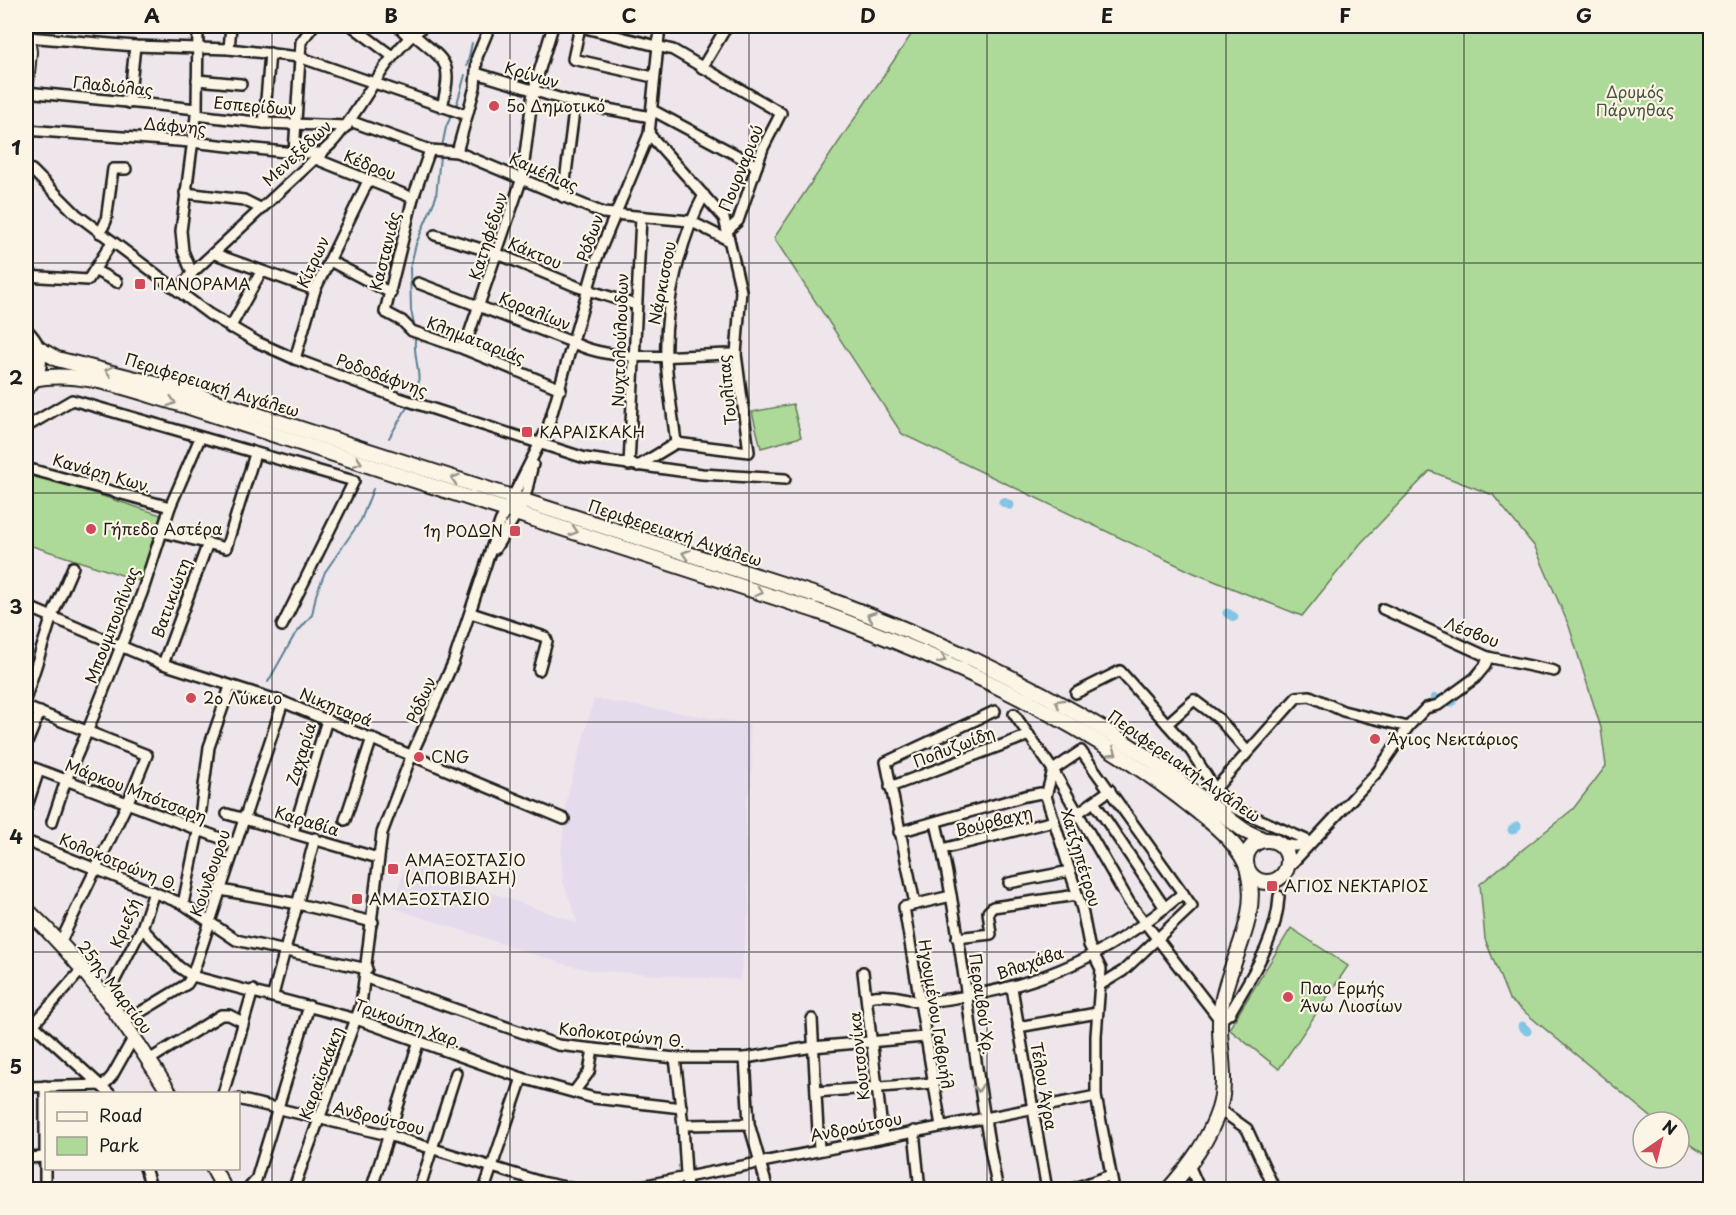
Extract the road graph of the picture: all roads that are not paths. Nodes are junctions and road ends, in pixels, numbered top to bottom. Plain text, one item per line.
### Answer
1 (198, 26) edge
2 (231, 26) edge
3 (313, 26) edge
4 (352, 26) edge
5 (398, 26) edge
6 (424, 26) edge
7 (490, 26) edge
8 (553, 26) edge
9 (579, 26) edge
10 (660, 26) edge
11 (728, 26) edge
12 (26, 34) edge
13 (411, 35) junction
14 (135, 46) junction
15 (658, 46) junction
16 (198, 48) junction
17 (229, 49) junction
18 (270, 53) junction
19 (392, 56) junction
20 (299, 57) junction
21 (702, 68) junction
22 (476, 73) junction
23 (653, 78) junction
24 (197, 80) junction
25 (26, 83) edge
26 (374, 83) junction
27 (241, 84) dead end
28 (26, 92) edge
29 (534, 92) junction
30 (575, 103) junction
31 (129, 104) junction
32 (442, 107) junction
33 (196, 112) junction
34 (651, 113) junction
35 (467, 115) junction
36 (264, 123) junction
37 (348, 124) junction
38 (296, 125) junction
39 (26, 130) edge
40 (649, 134) junction
41 (191, 142) junction
42 (430, 150) junction
43 (457, 152) junction
44 (294, 153) junction
45 (320, 156) junction
46 (757, 166) junction
47 (26, 167) edge
48 (126, 170) dead end
49 (522, 178) junction
50 (368, 181) junction
51 (185, 193) junction
52 (704, 195) junction
53 (563, 197) junction
54 (413, 198) junction
55 (260, 208) junction
56 (614, 216) junction
57 (641, 217) junction
58 (690, 221) junction
59 (100, 233) junction
60 (435, 235) dead end
61 (728, 236) junction
62 (112, 242) junction
63 (215, 254) junction
64 (498, 254) junction
65 (330, 261) junction
66 (96, 271) junction
67 (261, 272) junction
68 (192, 273) junction
69 (26, 276) edge
70 (117, 282) dead end
71 (418, 283) dead end
72 (315, 290) junction
73 (588, 290) junction
74 (178, 291) junction
75 (391, 293) junction
76 (481, 305) junction
77 (636, 305) junction
78 (385, 312) joint
79 (230, 328) junction
80 (26, 333) edge
81 (572, 342) junction
82 (36, 347) junction
83 (464, 349) junction
84 (736, 354) junction
85 (636, 355) junction
86 (666, 355) junction
87 (295, 359) junction
88 (29, 383) edge
89 (561, 389) junction
90 (26, 427) edge
91 (200, 438) junction
92 (540, 444) junction
93 (676, 444) junction
94 (255, 454) junction
95 (633, 466) junction
96 (26, 468) edge
97 (785, 479) dead end
98 (515, 506) junction
99 (170, 507) junction
100 (162, 532) junction
101 (208, 543) junction
102 (73, 567) dead end
103 (26, 606) edge
104 (1383, 609) dead end
105 (471, 613) junction
106 (52, 616) junction
107 (282, 627) dead end
108 (120, 647) junction
109 (1488, 657) junction
110 (163, 664) junction
111 (539, 670) dead end
112 (1554, 671) dead end
113 (230, 687) junction
114 (1076, 693) dead end
115 (26, 697) edge
116 (283, 702) junction
117 (26, 707) edge
118 (995, 711) dead end
119 (40, 712) junction
120 (1014, 714) dead end
121 (327, 720) junction
122 (1167, 723) junction
123 (1408, 727) junction
124 (88, 730) junction
125 (1029, 735) junction
126 (372, 738) junction
127 (26, 745) edge
128 (1247, 751) junction
129 (412, 754) junction
130 (26, 765) edge
131 (39, 770) junction
132 (1053, 770) junction
133 (66, 780) junction
134 (891, 787) junction
135 (1215, 789) junction
136 (1110, 790) junction
137 (1046, 796) junction
138 (128, 802) junction
139 (1094, 802) junction
140 (26, 809) edge
141 (1078, 813) junction
142 (227, 814) dead end
143 (245, 818) junction
144 (345, 819) dead end
145 (564, 819) dead end
146 (1054, 821) junction
147 (52, 822) dead end
148 (936, 823) junction
149 (198, 832) junction
150 (293, 832) junction
151 (899, 832) junction
152 (315, 838) junction
153 (1271, 841) junction
154 (26, 842) edge
155 (1311, 842) junction
156 (236, 844) junction
157 (942, 849) junction
158 (378, 858) junction
159 (95, 867) junction
160 (1247, 867) junction
161 (1070, 871) junction
162 (1282, 874) junction
163 (1009, 883) dead end
164 (220, 890) junction
165 (154, 892) junction
166 (1183, 893) junction
167 (1077, 895) junction
168 (951, 896) junction
169 (1279, 896) dead end
170 (183, 904) junction
171 (298, 904) junction
172 (915, 904) junction
173 (1165, 908) junction
174 (26, 909) edge
175 (1251, 914) junction
176 (373, 922) junction
177 (209, 924) junction
178 (1145, 924) junction
179 (142, 928) junction
180 (957, 938) junction
181 (1156, 940) junction
182 (60, 943) junction
183 (284, 950) junction
184 (1094, 956) junction
185 (83, 968) junction
186 (863, 972) dead end
187 (366, 974) junction
188 (192, 976) junction
189 (1100, 985) junction
190 (1012, 988) junction
191 (253, 990) junction
192 (273, 995) junction
193 (965, 996) junction
194 (106, 997) junction
195 (868, 997) junction
196 (918, 1003) junction
197 (309, 1006) junction
198 (1097, 1013) junction
199 (26, 1018) edge
200 (356, 1019) junction
201 (812, 1019) dead end
202 (1220, 1020) junction
203 (124, 1022) junction
204 (243, 1022) junction
205 (34, 1024) junction
206 (1018, 1027) junction
207 (134, 1037) junction
208 (924, 1037) junction
209 (874, 1043) junction
210 (418, 1044) junction
211 (813, 1047) junction
212 (593, 1049) junction
213 (675, 1058) junction
214 (745, 1058) junction
215 (149, 1060) junction
216 (456, 1073) dead end
217 (522, 1078) junction
218 (932, 1083) junction
219 (104, 1085) junction
220 (45, 1086) junction
221 (26, 1087) edge
222 (877, 1088) junction
223 (109, 1092) edge
224 (169, 1092) edge
225 (224, 1092) edge
226 (574, 1092) junction
227 (816, 1092) junction
228 (1096, 1096) junction
229 (240, 1099) edge
230 (277, 1108) junction
231 (682, 1108) junction
232 (1033, 1109) junction
233 (1219, 1109) junction
234 (320, 1118) junction
235 (982, 1118) junction
236 (749, 1124) junction
237 (683, 1125) junction
238 (940, 1126) junction
239 (914, 1131) junction
240 (388, 1135) junction
241 (883, 1136) junction
242 (432, 1147) junction
243 (819, 1150) junction
244 (45, 1157) edge
245 (26, 1158) edge
246 (760, 1162) junction
247 (1189, 1165) junction
248 (492, 1166) junction
249 (146, 1170) edge
250 (214, 1170) edge
251 (1111, 1174) junction
252 (686, 1176) junction
253 (541, 1186) edge
254 (917, 1189) edge
255 (1070, 1189) edge
256 (45, 1190) edge
257 (152, 1190) edge
258 (225, 1190) edge
259 (247, 1190) edge
260 (293, 1190) edge
261 (371, 1190) edge
262 (419, 1190) edge
263 (484, 1190) edge
264 (580, 1190) edge
265 (621, 1190) edge
266 (687, 1190) edge
267 (768, 1190) edge
268 (998, 1190) edge
269 (1047, 1190) edge
270 (1114, 1190) edge
271 (1168, 1190) edge
272 (1200, 1190) edge
273 (1275, 1190) edge

1 - 16 street
2 - 17 street
3 - 20 street
4 - 19 street
5 - 13 street
6 - 13 street, Μενεξέδων
7 - 22 street
8 - 29 street, Κατηφέδων
9 - 15 street
9 - 23 street
10 - 15 street, Ρόδων
11 - 21 street
12 - 14 street
12 - 25 main road
13 - 19 street, Μενεξέδων
13 - 32 street
14 - 16 street
14 - 31 street
15 - 21 street
15 - 23 street, Ρόδων
16 - 17 street
16 - 24 street
17 - 18 street
18 - 20 street
18 - 36 street
19 - 26 street, Μενεξέδων
20 - 26 street
20 - 38 street
21 - 46 street, Πουρναριού
22 - 29 street, Κρίνων
22 - 35 street
23 - 34 street, Ρόδων
24 - 27 street
24 - 33 street
26 - 32 street
26 - 37 street, Μενεξέδων
28 - 31 street, Γλαδιόλας
29 - 30 street, Κρίνων
29 - 49 street, Κατηφέδων
30 - 34 street, Κρίνων
30 - 53 street
31 - 33 street, Γλαδιόλας
32 - 35 street
33 - 36 street, Εσπερίδων
33 - 41 street
34 - 40 street, Ρόδων
34 - 46 street, Κρίνων
35 - 43 street
36 - 38 street, Εσπερίδων
37 - 38 street, Εσπερίδων
37 - 42 street, Καμέλιας
37 - 45 street, Μενεξέδων
38 - 44 street
39 - 41 street, Δάφνης
40 - 52 street
40 - 56 street, Ρόδων
41 - 44 street, Δάφνης
41 - 51 street
42 - 43 street, Καμέλιας
42 - 54 street, Καστανιάς
43 - 49 street, Καμέλιας
44 - 45 street, Δάφνης
45 - 50 street, Κέδρου
45 - 55 street, Μενεξέδων
46 - 61 street, Πουρναριού
47 - 59 street, Ροδοδάφνης
48 - 59 street
49 - 53 street, Καμέλιας
49 - 64 street, Κατηφέδων
50 - 54 street, Κέδρου
50 - 65 street, Κίτρων
51 - 55 street
51 - 68 street
52 - 58 street, Νάρκισσου
52 - 61 street, Τουλίπας
53 - 56 street, Καμέλιας
54 - 75 street, Καστανιάς
55 - 63 street, Μενεξέδων
56 - 57 street, Καμέλιας
56 - 73 street, Ρόδων
57 - 58 street, Καμέλιας
57 - 77 street, Νυχτολούλουδων
58 - 61 street, Καμέλιας
58 - 86 street, Νάρκισσου
59 - 62 street, Ροδοδάφνης
60 - 64 street, Κάκτου
61 - 84 street, Τουλίπας
62 - 66 street
62 - 74 street, Ροδοδάφνης
63 - 67 street
63 - 68 street, Μενεξέδων
64 - 73 street, Κάκτου
64 - 76 street, Κατηφέδων
65 - 72 street, Κίτρων
65 - 75 street
66 - 69 street
66 - 70 street
67 - 72 street
67 - 79 street
68 - 74 street, Μενεξέδων
71 - 76 street, Κοραλίων
72 - 87 street, Κίτρων
73 - 77 street, Κάκτου
73 - 81 street, Ρόδων
74 - 79 street, Ροδοδάφνης
75 - 78 street, Καστανιάς
76 - 81 street, Κοραλίων
76 - 83 street, Κατηφέδων
77 - 85 street, Νυχτολούλουδων
78 - 83 street, Κληματαριάς
79 - 87 street, Ροδοδάφνης
80 - 82 main road
81 - 85 street, Κοραλίων
81 - 89 street, Ρόδων
82 - 88 main road
98 -> 82 main road, Περιφερειακή Αιγάλεω
83 - 89 street, Κληματαριάς
84 - 86 street, Κοραλίων
84 - 93 street, Τουλίπας
85 - 86 street, Κοραλίων
85 - 95 street, Νυχτολούλουδων
86 - 93 street, Νάρκισσου
87 - 92 street, Ροδοδάφνης
88 -> 98 main road, Περιφερειακή Αιγάλεω
89 - 92 street, Ρόδων
90 - 91 street
91 - 94 street
91 - 99 street, Μπουμπουλίνας
92 - 95 street, Ροδοδάφνης
92 - 98 street, Ρόδων
93 - 95 street
94 - 101 street
94 - 107 street
95 - 97 street, Ροδοδάφνης
96 - 99 street, Κανάρη Κων.
98 - 105 street, Ρόδων
153 -> 98 main road, Περιφερειακή Αιγάλεω
98 -> 160 main road, Περιφερειακή Αιγάλεω
99 - 100 street, Μπουμπουλίνας
100 - 101 street
100 - 108 street, Μπουμπουλίνας
101 - 110 street, Βατικιώτη
102 - 106 street
103 - 106 street, Νικηταρά
104 - 109 street, Λέσβου
105 - 111 street
105 - 129 street, Ρόδων
106 - 108 street, Νικηταρά
106 - 115 street
108 - 110 street, Νικηταρά
108 - 124 street, Μπουμπουλίνας
109 - 112 street, Λέσβου
109 - 123 street
110 - 113 street, Νικηταρά
113 - 116 street, Νικηταρά
113 - 149 street
114 - 122 street, Περιφερειακή Αιγάλεω
116 - 121 street, Νικηταρά
116 - 143 street, Κούνδουρου
117 - 119 street
118 - 134 street
119 - 124 street
119 - 127 street
120 - 125 street
121 - 126 street, Νικηταρά
121 - 150 street, Ζαχαρία
122 - 128 street
122 - 135 street, Περιφερειακή Αιγάλεω
123 - 128 street
123 - 155 street
124 - 133 street, Μπουμπουλίνας
124 - 138 street
125 - 132 street
125 - 134 street, Πολυζωίδη
126 - 129 street, Νικηταρά
126 - 144 street
128 - 135 street
129 - 145 street, Νικηταρά
129 - 158 street, Καραϊσκάκη
130 - 131 street, Μάρκου Μπότσαρη
131 - 133 street, Μάρκου Μπότσαρη
131 - 140 street
132 - 136 street
132 - 137 street, Χατζηπέτρου
132 - 141 street
133 - 138 street, Μάρκου Μπότσαρη
133 - 147 street, Μπουμπουλίνας
134 - 151 street
135 - 155 street, Περιφερειακή Αιγάλεω
136 - 139 street
136 - 166 street
137 - 146 street, Χατζηπέτρου
137 - 148 street
138 - 149 street, Μάρκου Μπότσαρη
138 - 159 street
139 - 141 street
139 - 173 street
141 - 178 street
142 - 143 street, Καραβία
143 - 150 street, Καραβία
143 - 156 street, Κούνδουρου
146 - 157 street, Βούρβαχη
146 - 161 street, Χατζηπέτρου
148 - 151 street
148 - 157 street, Περαιβού Χρ.
149 - 156 street, Μάρκου Μπότσαρη
149 - 170 street
150 - 152 street, Καραβία
151 - 172 street
152 - 158 street, Καραβία
152 - 171 street
153 - 155 street
153 - 160 main road
153 - 162 main road
154 - 159 street, Κολοκοτρώνη Θ.
155 - 162 street
156 - 164 street, Κούνδουρου
157 - 168 street, Περαιβού Χρ.
158 - 176 street, Καραϊσκάκη
159 - 165 street, Κολοκοτρώνη Θ.
159 - 182 street
160 - 162 main road
160 - 175 main road
161 - 163 street
161 - 167 street, Χατζηπέτρου
162 - 175 main road
164 - 171 street
164 - 177 street, Κούνδουρου
165 - 170 street, Κολοκοτρώνη Θ.
165 - 179 street, Κριεζή
166 - 173 street, Βλαχάβα
166 - 181 street
167 - 180 street
167 - 184 street, Χατζηπέτρου
168 - 172 street
168 - 180 street, Περαιβού Χρ.
169 - 202 street
170 - 177 street, Κολοκοτρώνη Θ.
171 - 176 street
171 - 183 street
172 - 196 street, Ηγουμένου Γαβριήλ
173 - 178 street, Βλαχάβα
174 - 182 main road, 25ης Μαρτίου
175 - 202 main road
176 - 187 street, Καραϊσκάκη
177 - 183 street, Κολοκοτρώνη Θ.
177 - 188 street, Κούνδουρου
178 - 181 street
178 - 184 street, Βλαχάβα
179 - 188 street, Τρικούπη Χαρ.
179 - 194 street, Κριεζή
180 - 193 street, Περαιβού Χρ.
181 - 189 street
181 - 202 street
182 - 185 main road, 25ης Μαρτίου
183 - 187 street, Κολοκοτρώνη Θ.
183 - 192 street
184 - 189 street, Χατζηπέτρου
184 - 190 street, Βλαχάβα
185 - 194 main road, 25ης Μαρτίου
185 - 205 street
186 - 195 street, Κουτσονίκα
187 - 200 street, Καραϊσκάκη
187 - 212 street, Κολοκοτρώνη Θ.
188 - 191 street, Τρικούπη Χαρ.
188 - 203 street
189 - 198 street, Χατζηπέτρου
190 - 193 street, Βλαχάβα
190 - 206 street, Τέλου Άγρα
191 - 192 street, Τρικούπη Χαρ.
191 - 204 street
192 - 197 street, Τρικούπη Χαρ.
193 - 196 street, Βλαχάβα
193 -> 235 street, Περαιβού Χρ.
194 - 203 main road, 25ης Μαρτίου
195 - 196 street, Βλαχάβα
195 - 209 street, Κουτσονίκα
196 - 208 street, Ηγουμένου Γαβριήλ
197 - 200 street, Τρικούπη Χαρ.
197 - 230 street
198 - 206 street
198 - 228 street, Χατζηπέτρου
199 - 205 street
200 - 210 street, Τρικούπη Χαρ.
200 - 234 street, Καραϊσκάκη
201 - 211 street
202 - 233 main road
203 - 207 main road, 25ης Μαρτίου
204 - 215 street
204 - 225 street
205 - 219 street
206 - 232 street, Τέλου Άγρα
207 - 215 main road, 25ης Μαρτίου
207 - 219 street
208 - 209 street, Κολοκοτρώνη Θ.
208 - 218 street, Ηγουμένου Γαβριήλ
209 - 211 street, Κολοκοτρώνη Θ.
209 - 222 street, Κουτσονίκα
210 - 217 street, Τρικούπη Χαρ.
210 - 240 street
211 - 214 street, Κολοκοτρώνη Θ.
211 - 227 street
212 - 213 street, Κολοκοτρώνη Θ.
212 - 226 street
213 - 214 street, Κολοκοτρώνη Θ.
213 - 231 street
214 - 236 street
215 - 224 main road, 25ης Μαρτίου
216 - 242 street
217 - 226 street, Τρικούπη Χαρ.
217 - 248 street
218 - 222 street
218 - 238 street, Ηγουμένου Γαβριήλ
219 - 220 street
219 - 223 street
220 - 221 street
220 - 244 street
222 - 227 street
222 - 241 street, Κουτσονίκα
226 - 231 street, Τρικούπη Χαρ.
227 - 243 street
228 - 232 street, Ανδρούτσου
228 - 251 street, Χατζηπέτρου
229 - 230 street, Ανδρούτσου
230 - 234 street, Ανδρούτσου
230 - 259 street
231 - 237 street
232 - 235 street, Ανδρούτσου
232 - 269 street, Τέλου Άγρα
233 - 247 main road
233 - 273 street
234 - 240 street, Ανδρούτσου
234 - 260 street, Καραϊσκάκη
235 - 238 street, Ανδρούτσου
235 - 268 street, Περαιβού Χρ.
236 - 237 street
236 - 246 street
237 - 252 street
238 - 239 street, Ανδρούτσου
239 - 241 street, Ανδρούτσου
239 - 254 street
240 - 242 street, Ανδρούτσου
240 - 261 street
241 - 243 street, Ανδρούτσου
242 - 248 street, Ανδρούτσου
242 - 262 street
243 - 246 street, Ανδρούτσου
244 - 245 street
244 - 256 street
246 - 252 street, Ανδρούτσου
246 - 267 street
247 - 271 main road
247 - 272 street
248 - 253 street, Ανδρούτσου
248 - 263 street
249 - 257 street
250 - 258 main road
251 - 255 street
251 - 270 street, Χατζηπέτρου
252 - 265 street, Ανδρούτσου
252 - 266 street
253 - 264 street, Ανδρούτσου

